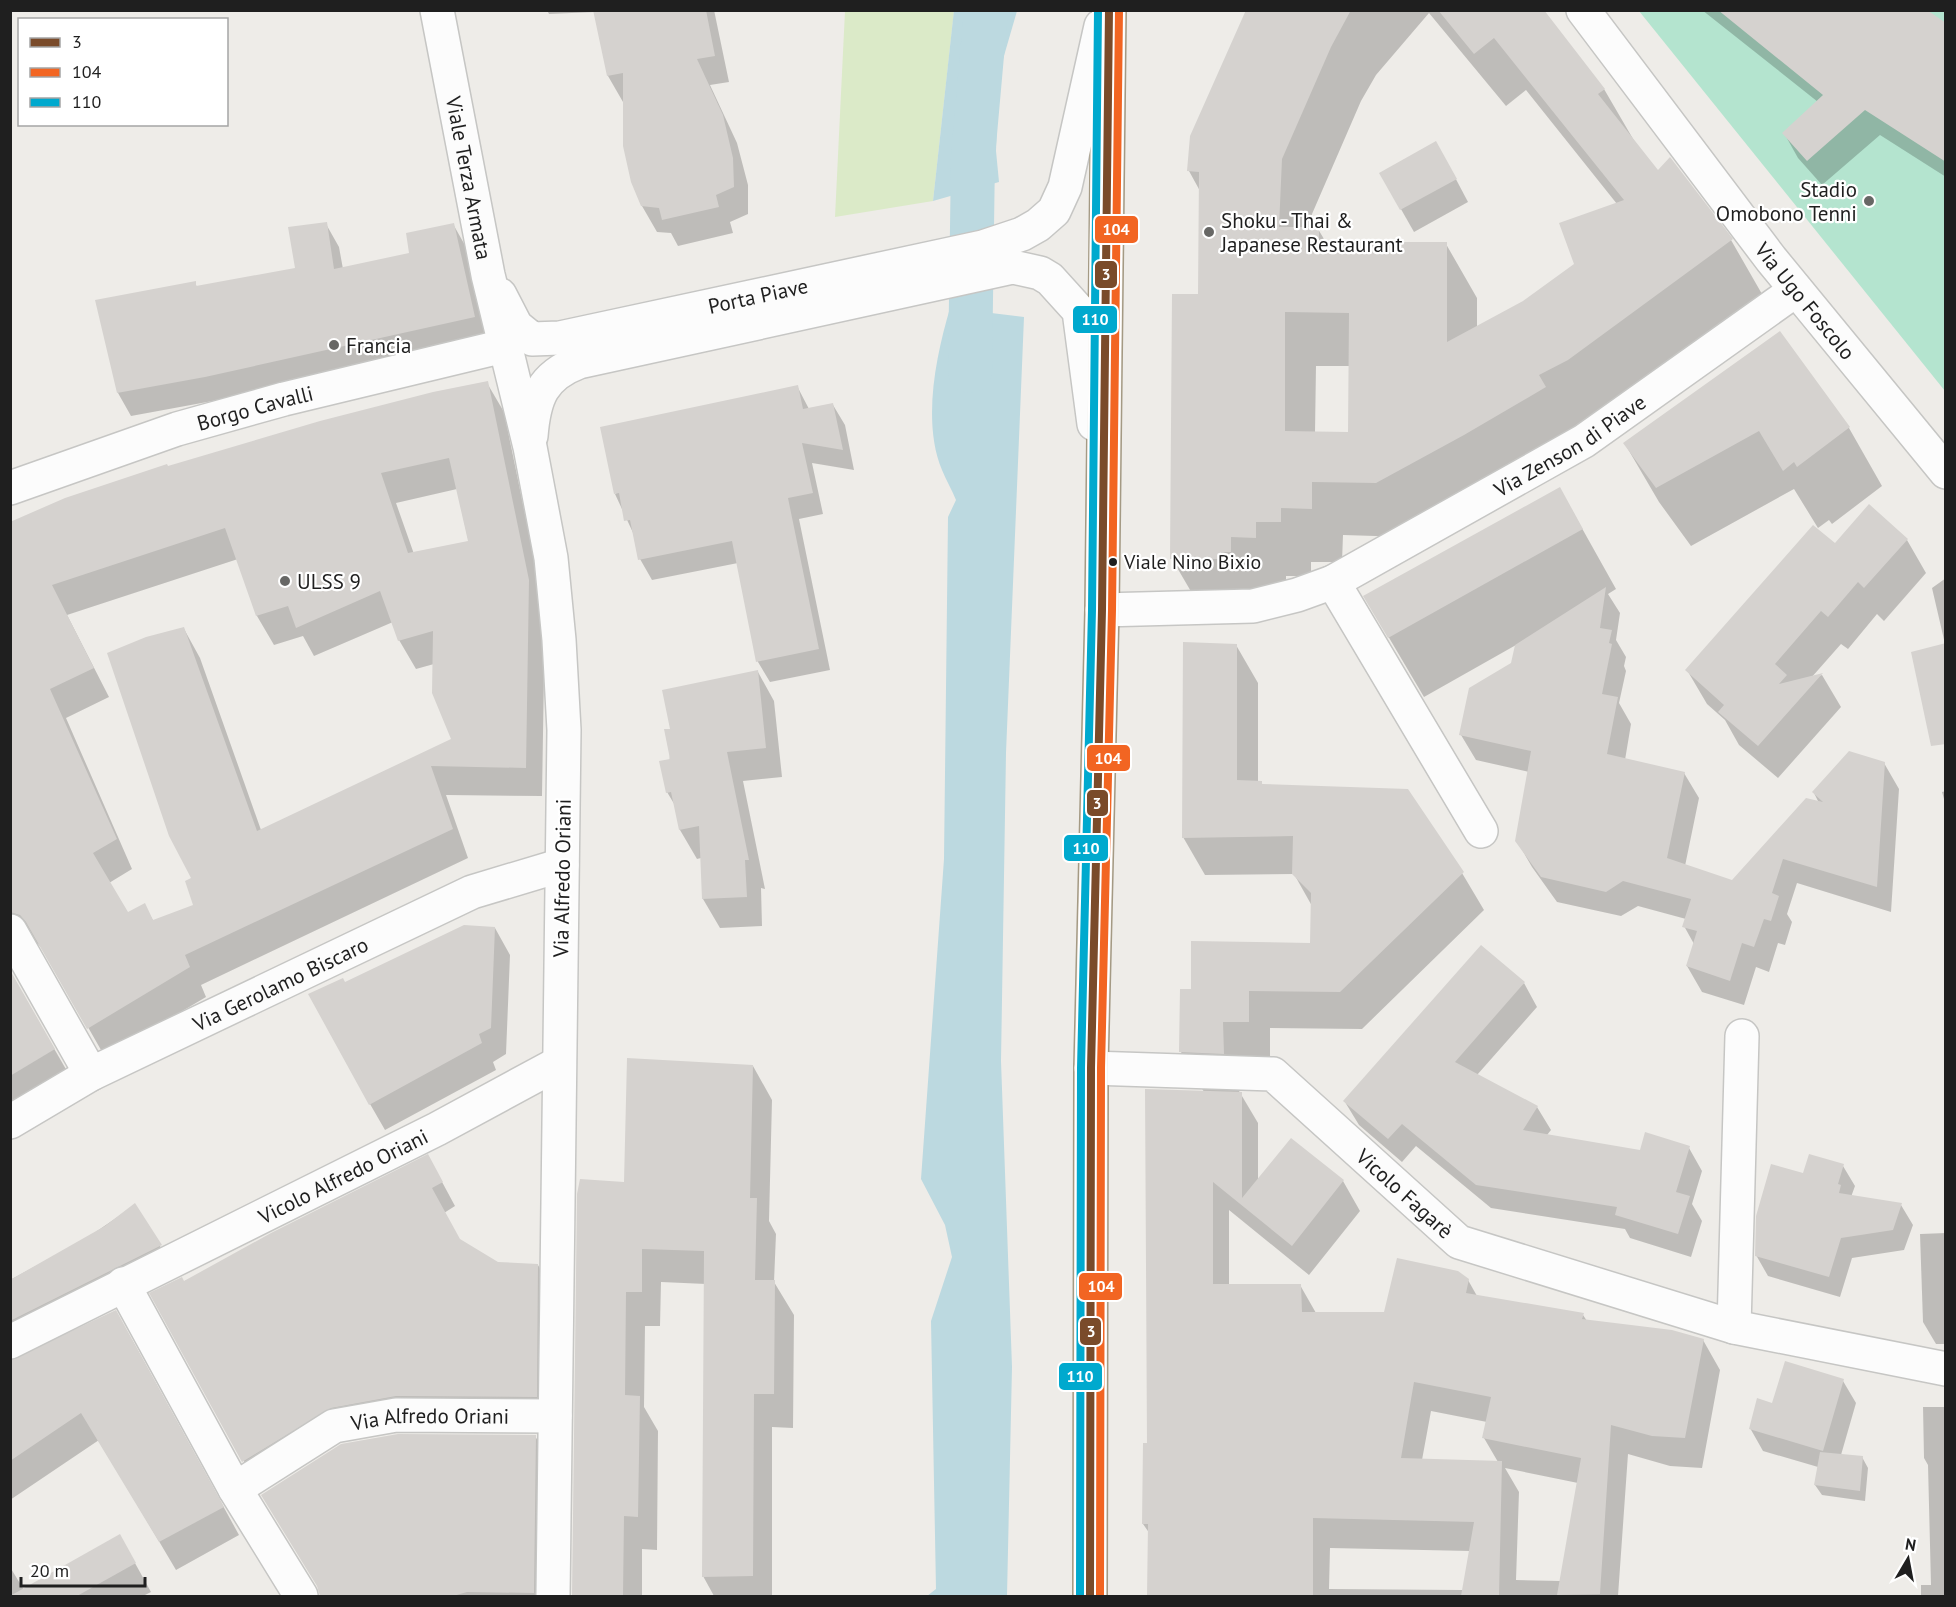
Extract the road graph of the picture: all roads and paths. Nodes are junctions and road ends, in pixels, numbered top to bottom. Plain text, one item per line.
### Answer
1 (437, 10) edge
2 (1104, 10) edge
3 (1109, 10) edge
4 (1583, 10) edge
5 (917, 274) junction
6 (488, 276) junction
7 (1796, 290) junction
8 (504, 346) junction
9 (530, 447) junction
10 (1946, 472) edge
11 (10, 488) edge
12 (1102, 490) junction
13 (1333, 582) junction
14 (1102, 610) junction
15 (1481, 831) dead end
16 (562, 865) junction
17 (10, 931) edge
18 (1742, 1036) dead end
19 (559, 1063) junction
20 (1091, 1068) junction
21 (91, 1074) junction
22 (10, 1122) edge
23 (123, 1284) junction
24 (1734, 1327) junction
25 (10, 1342) edge
26 (1946, 1369) edge
27 (555, 1416) junction
28 (235, 1489) junction
29 (301, 1596) edge
30 (553, 1596) edge
31 (1090, 1596) edge

1 - 6 street, Viale Terza Armata
2 - 5 street, Porta Piave
3 - 12 main road
4 - 7 street, Via Ugo Foscolo
5 - 6 street, Porta Piave
5 - 9 street, Porta Piave
5 - 12 street, Porta Piave
6 - 8 street, Viale Terza Armata
7 - 10 street, Via Ugo Foscolo
7 - 13 street, Via Zenson di Piave
8 - 9 street, Via Alfredo Oriani
8 - 11 street, Borgo Cavalli
9 - 16 street, Via Alfredo Oriani
12 - 14 main road
13 - 14 street, Via Zenson di Piave
13 - 15 street
14 - 20 main road
16 - 19 street, Via Alfredo Oriani
16 - 21 street, Via Gerolamo Biscaro
17 - 21 street
18 - 24 street
19 - 23 street, Vicolo Alfredo Oriani
19 - 27 street, Via Alfredo Oriani
20 - 24 street, Vicolo Fagarè
20 - 31 main road
21 - 22 street, Via Gerolamo Biscaro
23 - 25 street, Vicolo Alfredo Oriani
23 - 28 street
24 - 26 street, Vicolo Fagarè
27 - 28 street, Via Alfredo Oriani
27 - 30 street, Via Alfredo Oriani
28 - 29 street

